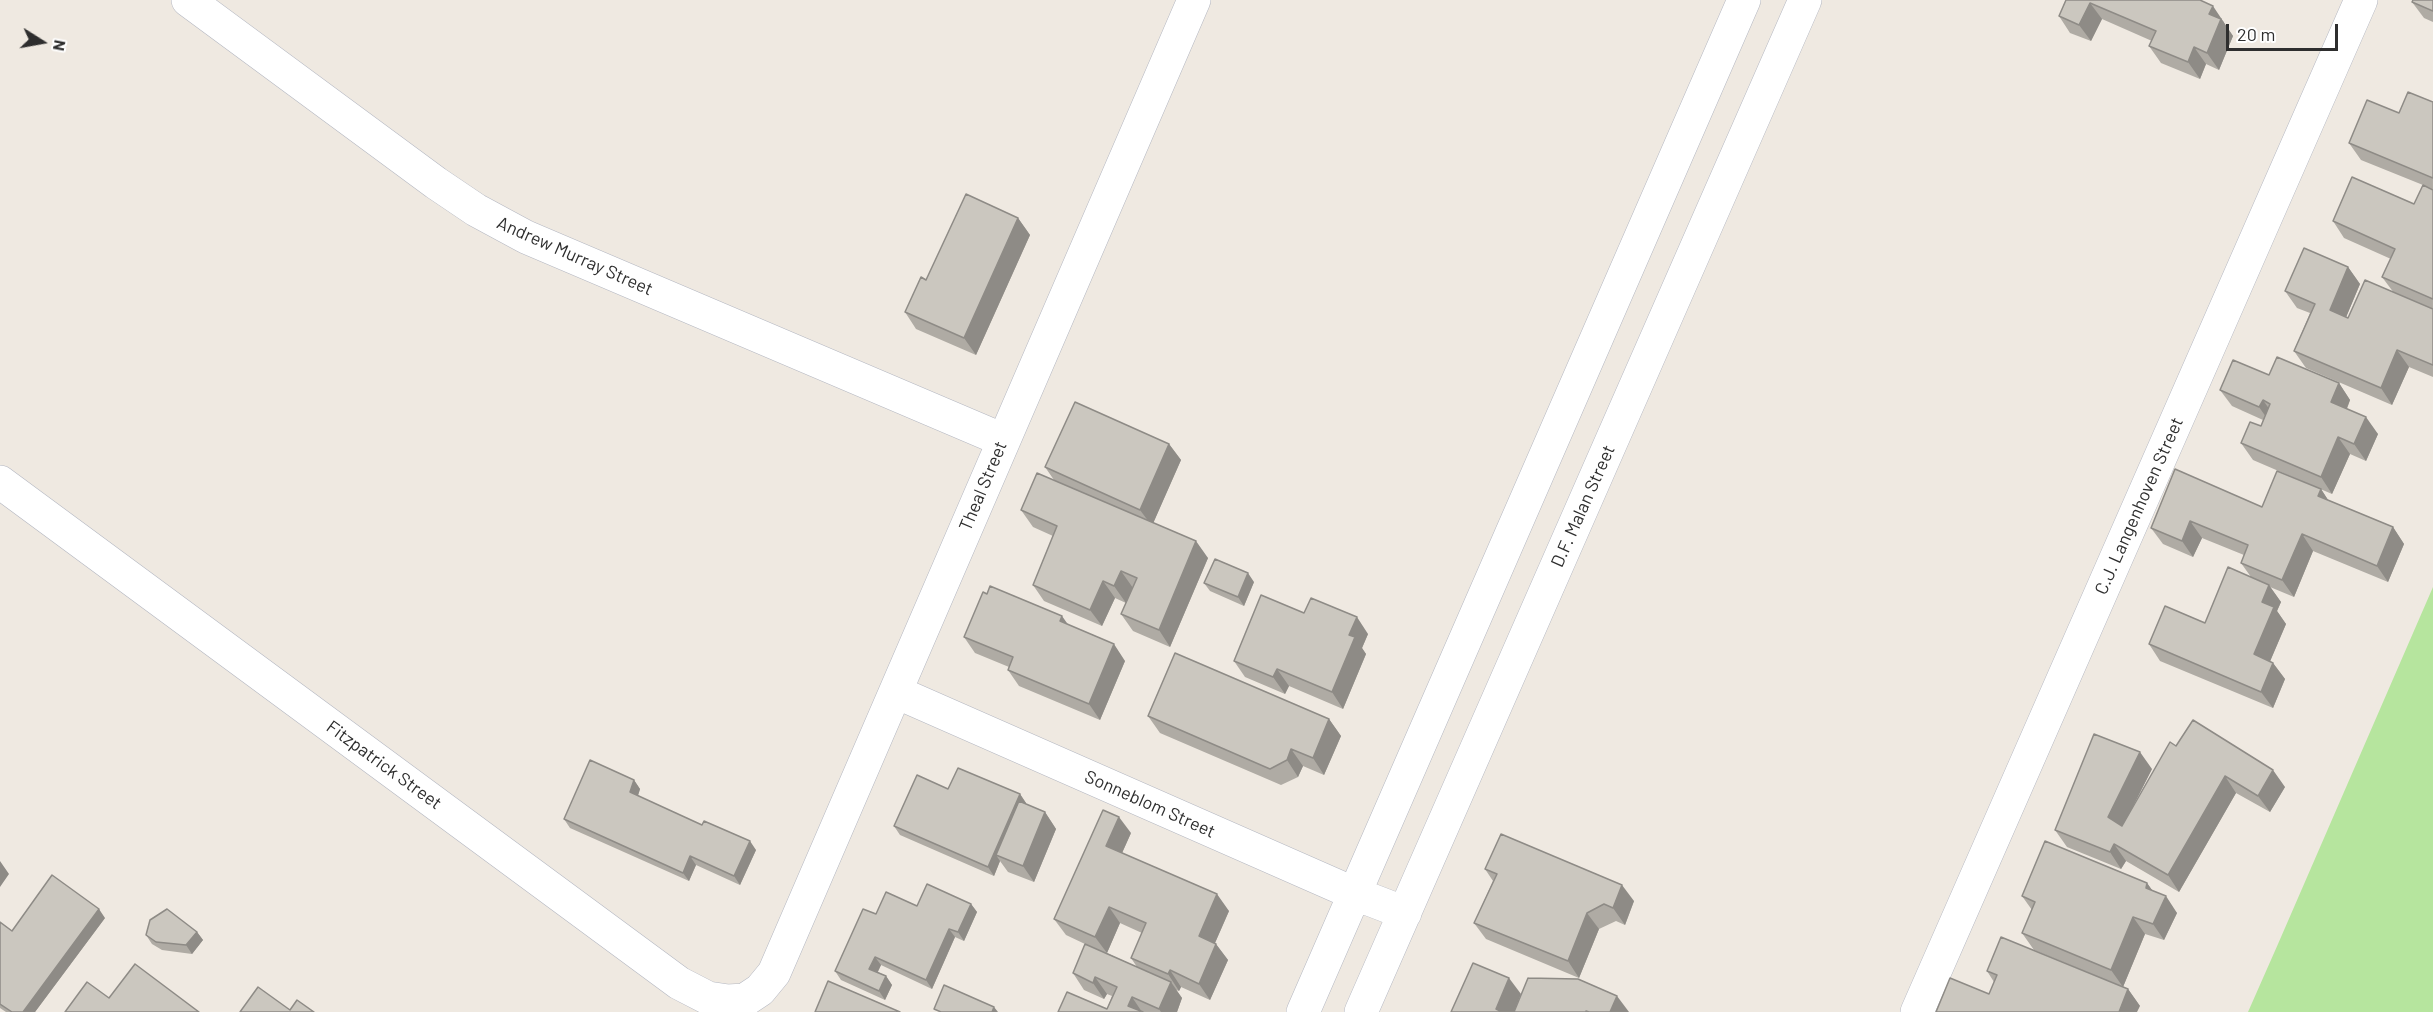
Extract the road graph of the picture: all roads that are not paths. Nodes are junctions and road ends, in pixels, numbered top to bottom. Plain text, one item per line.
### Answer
1 (188, 0) edge
2 (1194, 0) edge
3 (1744, 0) edge
4 (1805, 0) edge
5 (2352, 3) edge
6 (1003, 440) junction
7 (0, 482) edge
8 (896, 692) junction
9 (1353, 893) junction
10 (1405, 913) junction
11 (774, 973) joint
12 (1303, 1012) edge
13 (1361, 1012) edge
14 (1917, 1012) edge

1 - 6 street, Andrew Murray Street
2 - 6 street, Theal Street
3 - 9 street
4 - 10 street, D.F. Malan Street
5 - 14 street, C.J. Langenhoven Street
6 - 8 street, Theal Street
7 - 11 street, Fitzpatrick Street
8 - 9 street, Sonneblom Street
8 - 11 street, Theal Street
9 - 10 street, Sonneblom Street
9 - 12 street
10 - 13 street, D.F. Malan Street

